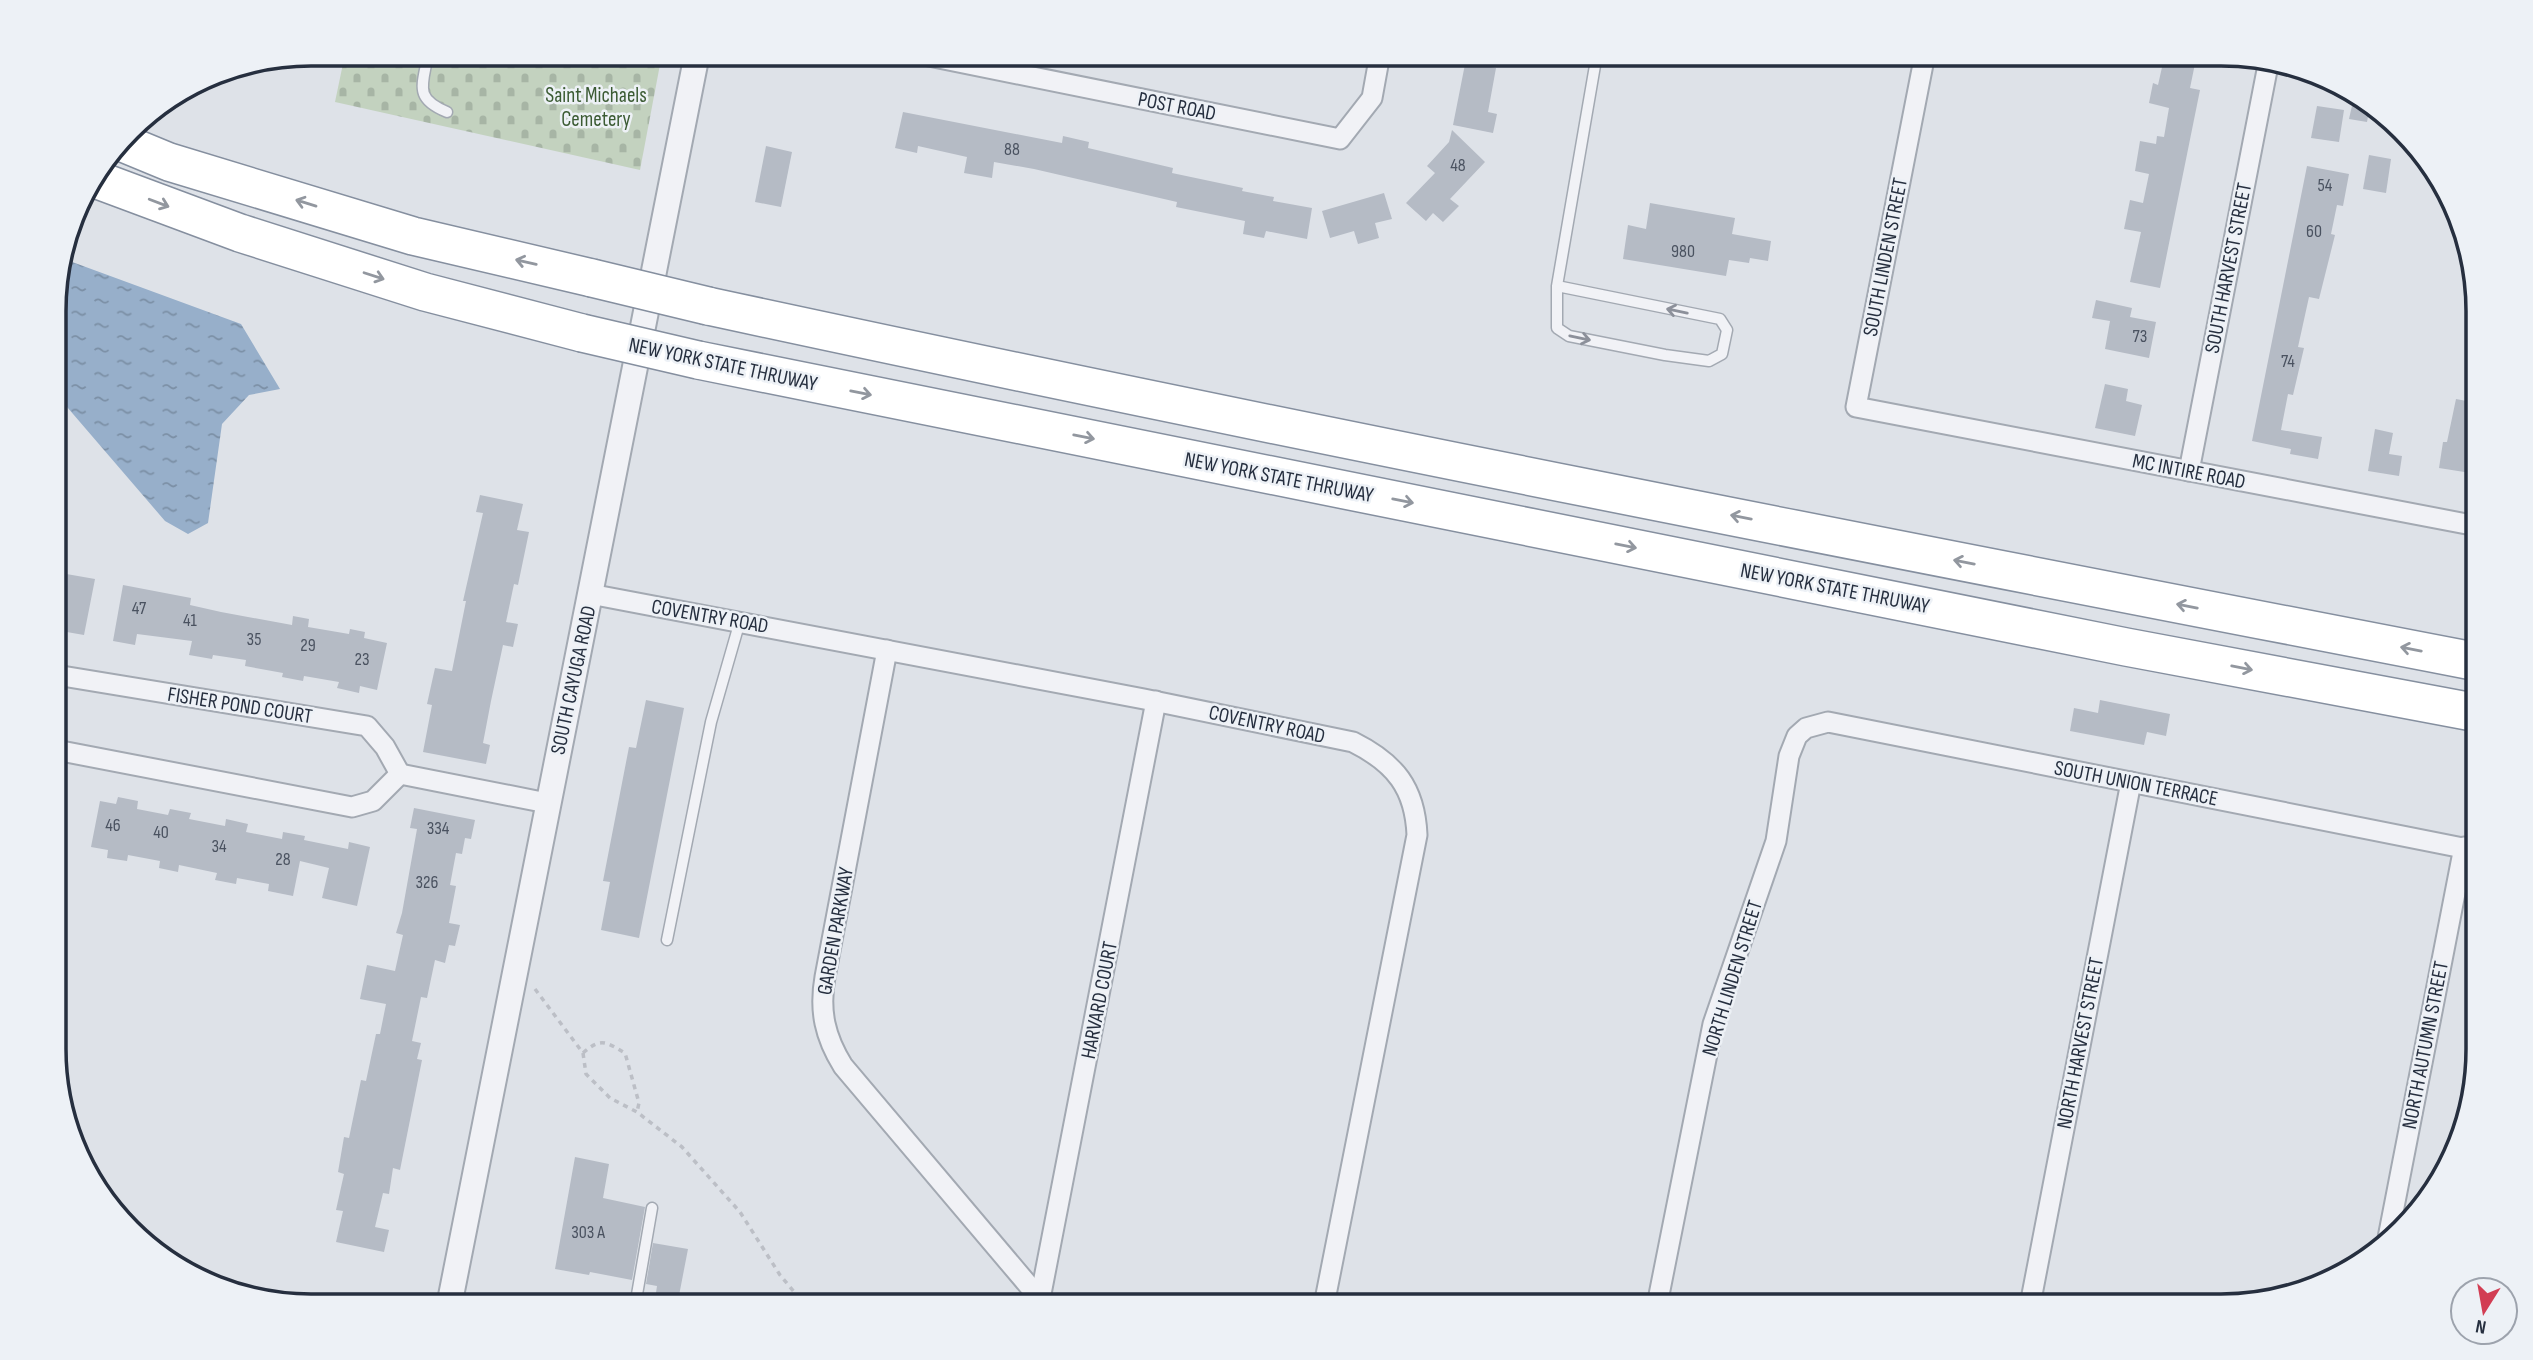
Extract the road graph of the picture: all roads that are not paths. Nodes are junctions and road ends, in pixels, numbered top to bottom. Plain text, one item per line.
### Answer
1 (1377, 66) edge
2 (1595, 66) edge
3 (1923, 66) edge
4 (426, 67) edge
5 (694, 67) edge
6 (982, 67) edge
7 (2267, 71) edge
8 (447, 112) dead end
9 (131, 146) edge
10 (104, 182) edge
11 (1557, 286) junction
12 (1908, 417) joint
13 (2189, 471) junction
14 (2466, 525) edge
15 (590, 594) junction
16 (740, 621) junction
17 (887, 650) junction
18 (2466, 660) edge
19 (66, 677) edge
20 (1156, 701) junction
21 (2466, 711) edge
22 (1797, 736) joint
23 (66, 752) edge
24 (400, 775) junction
25 (2131, 782) junction
26 (547, 803) junction
27 (2466, 848) edge
28 (2466, 872) edge
29 (667, 940) dead end
30 (652, 1208) dead end
31 (2391, 1226) edge
32 (1326, 1293) edge
33 (1659, 1293) edge
34 (2032, 1293) edge
35 (451, 1294) edge
36 (637, 1294) edge
37 (1036, 1294) edge
38 (1045, 1294) edge

1 - 6 street, POST ROAD
2 - 11 lane
3 - 12 street, SOUTH LINDEN STREET
4 - 8 lane
5 - 15 street, SOUTH CAYUGA ROAD
7 - 13 street, SOUTH HARVEST STREET
18 -> 9 highway, bridge
10 -> 21 highway, NEW YORK STATE THRUWAY, bridge
11 -> 11 lane
12 - 13 street, MC INTIRE ROAD
13 - 14 street, MC INTIRE ROAD
15 - 16 street, COVENTRY ROAD
15 - 26 street, SOUTH CAYUGA ROAD
16 - 17 street, COVENTRY ROAD
16 - 29 lane
17 - 20 street, COVENTRY ROAD
17 - 37 street, GARDEN PARKWAY
19 - 24 street, FISHER POND COURT
20 - 32 street, COVENTRY ROAD
20 - 38 street, HARVARD COURT
22 - 25 street, SOUTH UNION TERRACE
22 - 33 street, NORTH LINDEN STREET
23 - 24 street
24 - 26 street
25 - 27 street, SOUTH UNION TERRACE
25 - 34 street, NORTH HARVEST STREET
26 - 35 street, SOUTH CAYUGA ROAD
28 - 31 street, NORTH AUTUMN STREET
30 - 36 lane

